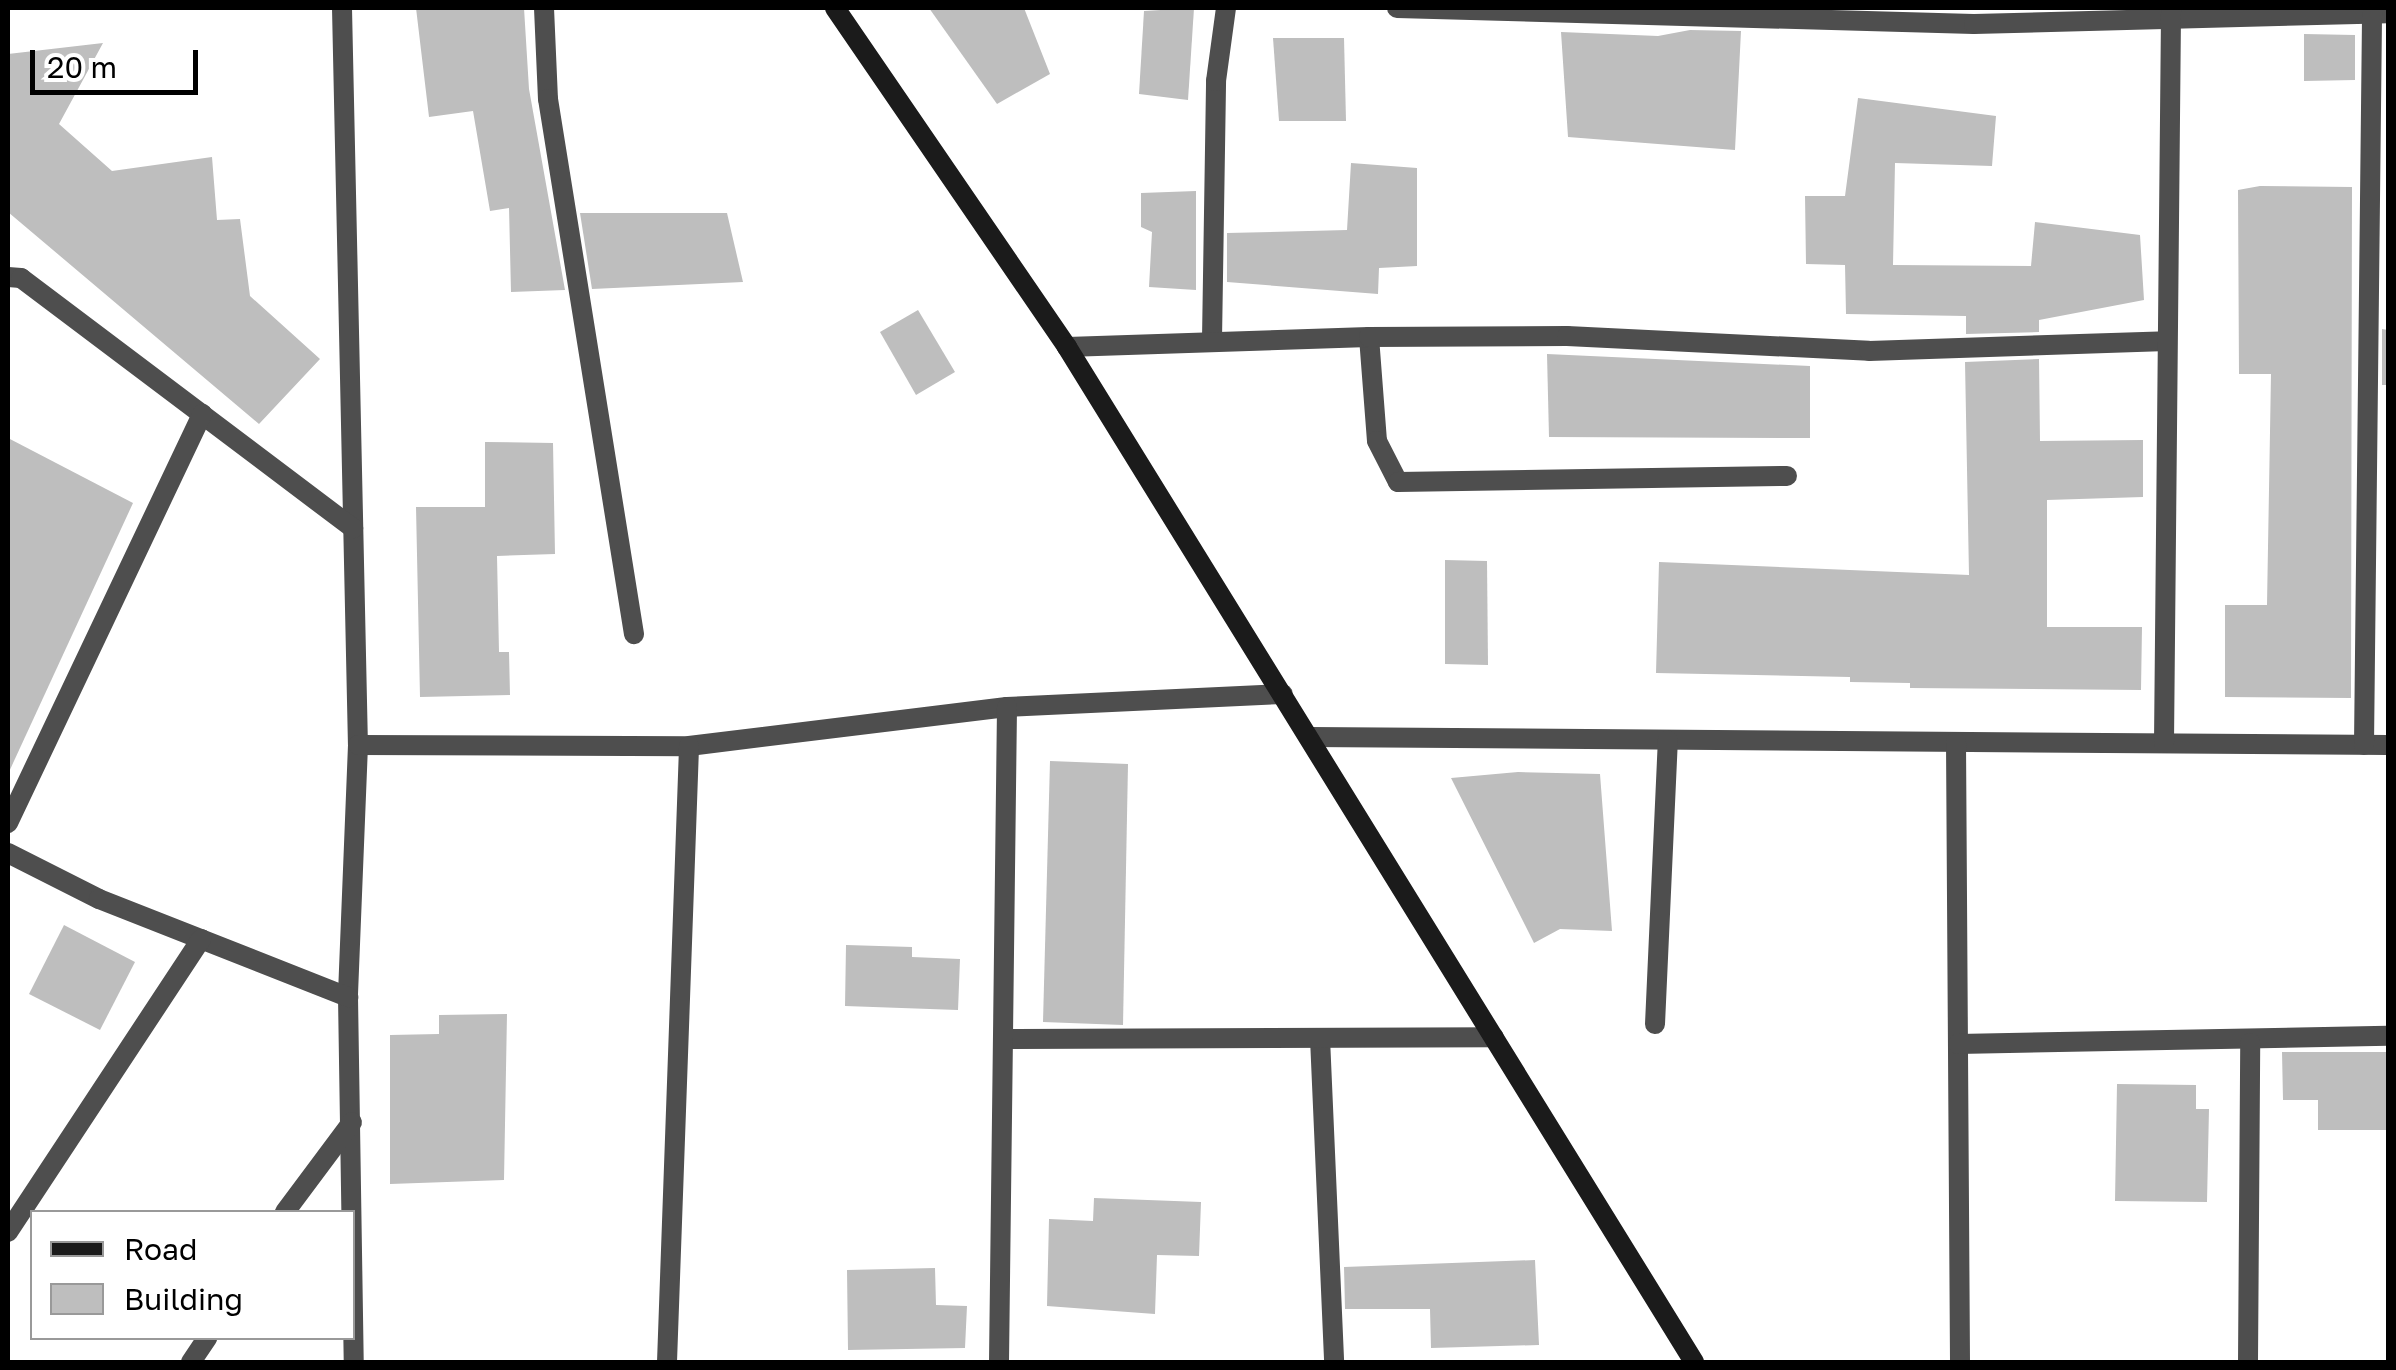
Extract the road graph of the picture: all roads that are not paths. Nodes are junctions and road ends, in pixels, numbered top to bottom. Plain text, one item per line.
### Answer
1 (342, 8) edge
2 (544, 8) edge
3 (834, 8) edge
4 (1226, 8) edge
5 (1397, 8) edge
6 (1462, 8) edge
7 (1678, 12) edge
8 (2380, 13) edge
9 (2171, 14) edge
10 (8, 278) edge
11 (1369, 336) junction
12 (1212, 340) junction
13 (2167, 341) junction
14 (1066, 347) junction
15 (202, 414) junction
16 (1787, 476) dead end
17 (353, 528) junction
18 (634, 634) dead end
19 (1283, 694) junction
20 (1007, 707) junction
21 (1310, 737) junction
22 (1668, 740) junction
23 (1956, 742) junction
24 (2164, 743) junction
25 (2364, 744) junction
26 (358, 745) junction
27 (2388, 745) edge
28 (688, 746) junction
29 (8, 823) edge
30 (8, 853) edge
31 (201, 939) junction
32 (348, 997) junction
33 (1655, 1024) dead end
34 (2388, 1036) edge
35 (1494, 1037) junction
36 (1320, 1038) junction
37 (1003, 1039) junction
38 (2250, 1043) junction
39 (1958, 1044) junction
40 (352, 1122) junction
41 (286, 1210) edge
42 (353, 1210) edge
43 (8, 1232) edge
44 (205, 1340) edge
45 (191, 1362) edge
46 (666, 1362) edge
47 (998, 1362) edge
48 (1334, 1362) edge
49 (1694, 1362) edge
50 (1960, 1362) edge
51 (2248, 1362) edge

1 - 17 street
2 - 18 street
3 - 14 street
4 - 12 street
5 - 6 street
6 - 7 street
7 - 9 street
8 - 9 street
8 - 25 street
9 - 13 street
10 - 15 street
11 - 12 street
11 - 13 street
11 - 16 street
12 - 14 street
13 - 24 street
14 - 19 street
15 - 17 street
15 - 29 street
17 - 26 street
19 - 20 street
19 - 21 street
20 - 28 street
20 - 37 street
21 - 22 street
21 - 35 street
22 - 23 street
22 - 33 street
23 - 24 street
23 - 39 street
24 - 25 street
25 - 27 street
26 - 28 street
26 - 32 street
28 - 46 street
30 - 31 street
31 - 32 street
31 - 43 street
32 - 40 street
34 - 38 street
35 - 36 street
35 - 49 street
36 - 37 street
36 - 48 street
37 - 47 street
38 - 39 street
38 - 51 street
39 - 50 street
40 - 41 street
40 - 42 street
44 - 45 street

